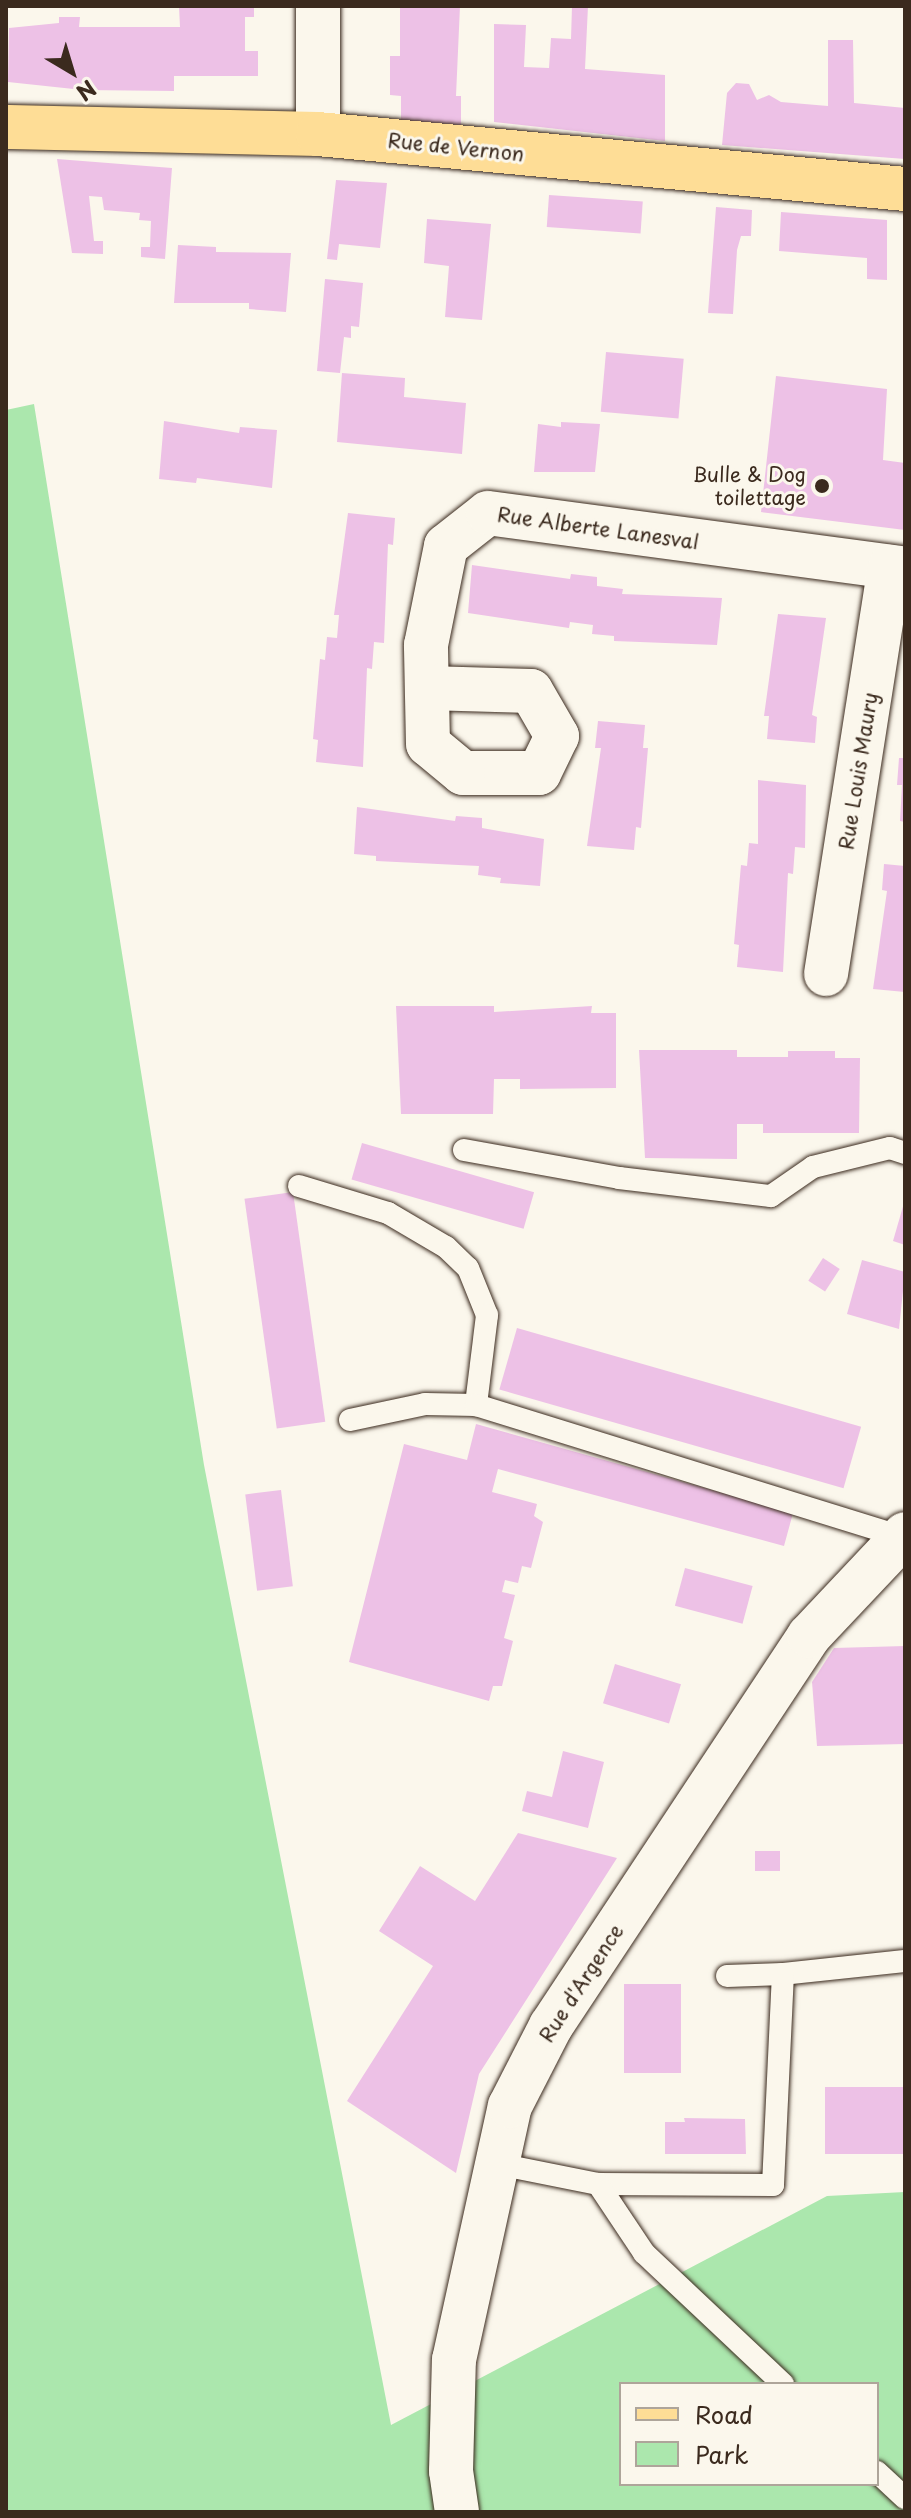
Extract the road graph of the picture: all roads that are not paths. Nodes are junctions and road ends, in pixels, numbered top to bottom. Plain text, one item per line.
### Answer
1 (318, 6) edge
2 (6, 127) edge
3 (318, 134) junction
4 (905, 189) edge
5 (898, 568) edge
6 (427, 688) dead end
7 (826, 974) dead end
8 (464, 1150) dead end
9 (905, 1153) edge
10 (299, 1186) dead end
11 (476, 1405) junction
12 (350, 1420) dead end
13 (903, 1535) edge
14 (905, 1961) edge
15 (783, 1974) junction
16 (727, 1976) dead end
17 (493, 2163) junction
18 (598, 2184) junction
19 (781, 2382) edge
20 (879, 2474) edge
21 (905, 2498) edge
22 (457, 2512) edge

1 - 3 street
2 - 3 main road, Rue de Vernon
3 - 4 main road, Rue de Vernon
5 - 6 street, Rue Alberte Lanesval
5 - 7 street, Rue Louis Maury
8 - 9 lane
10 - 11 lane
11 - 12 lane
11 - 13 lane
13 - 17 street, Rue d'Argence
14 - 15 lane
15 - 16 lane
15 - 18 lane
17 - 18 lane
17 - 22 street, Rue d'Argence
18 - 19 lane
20 - 21 lane

